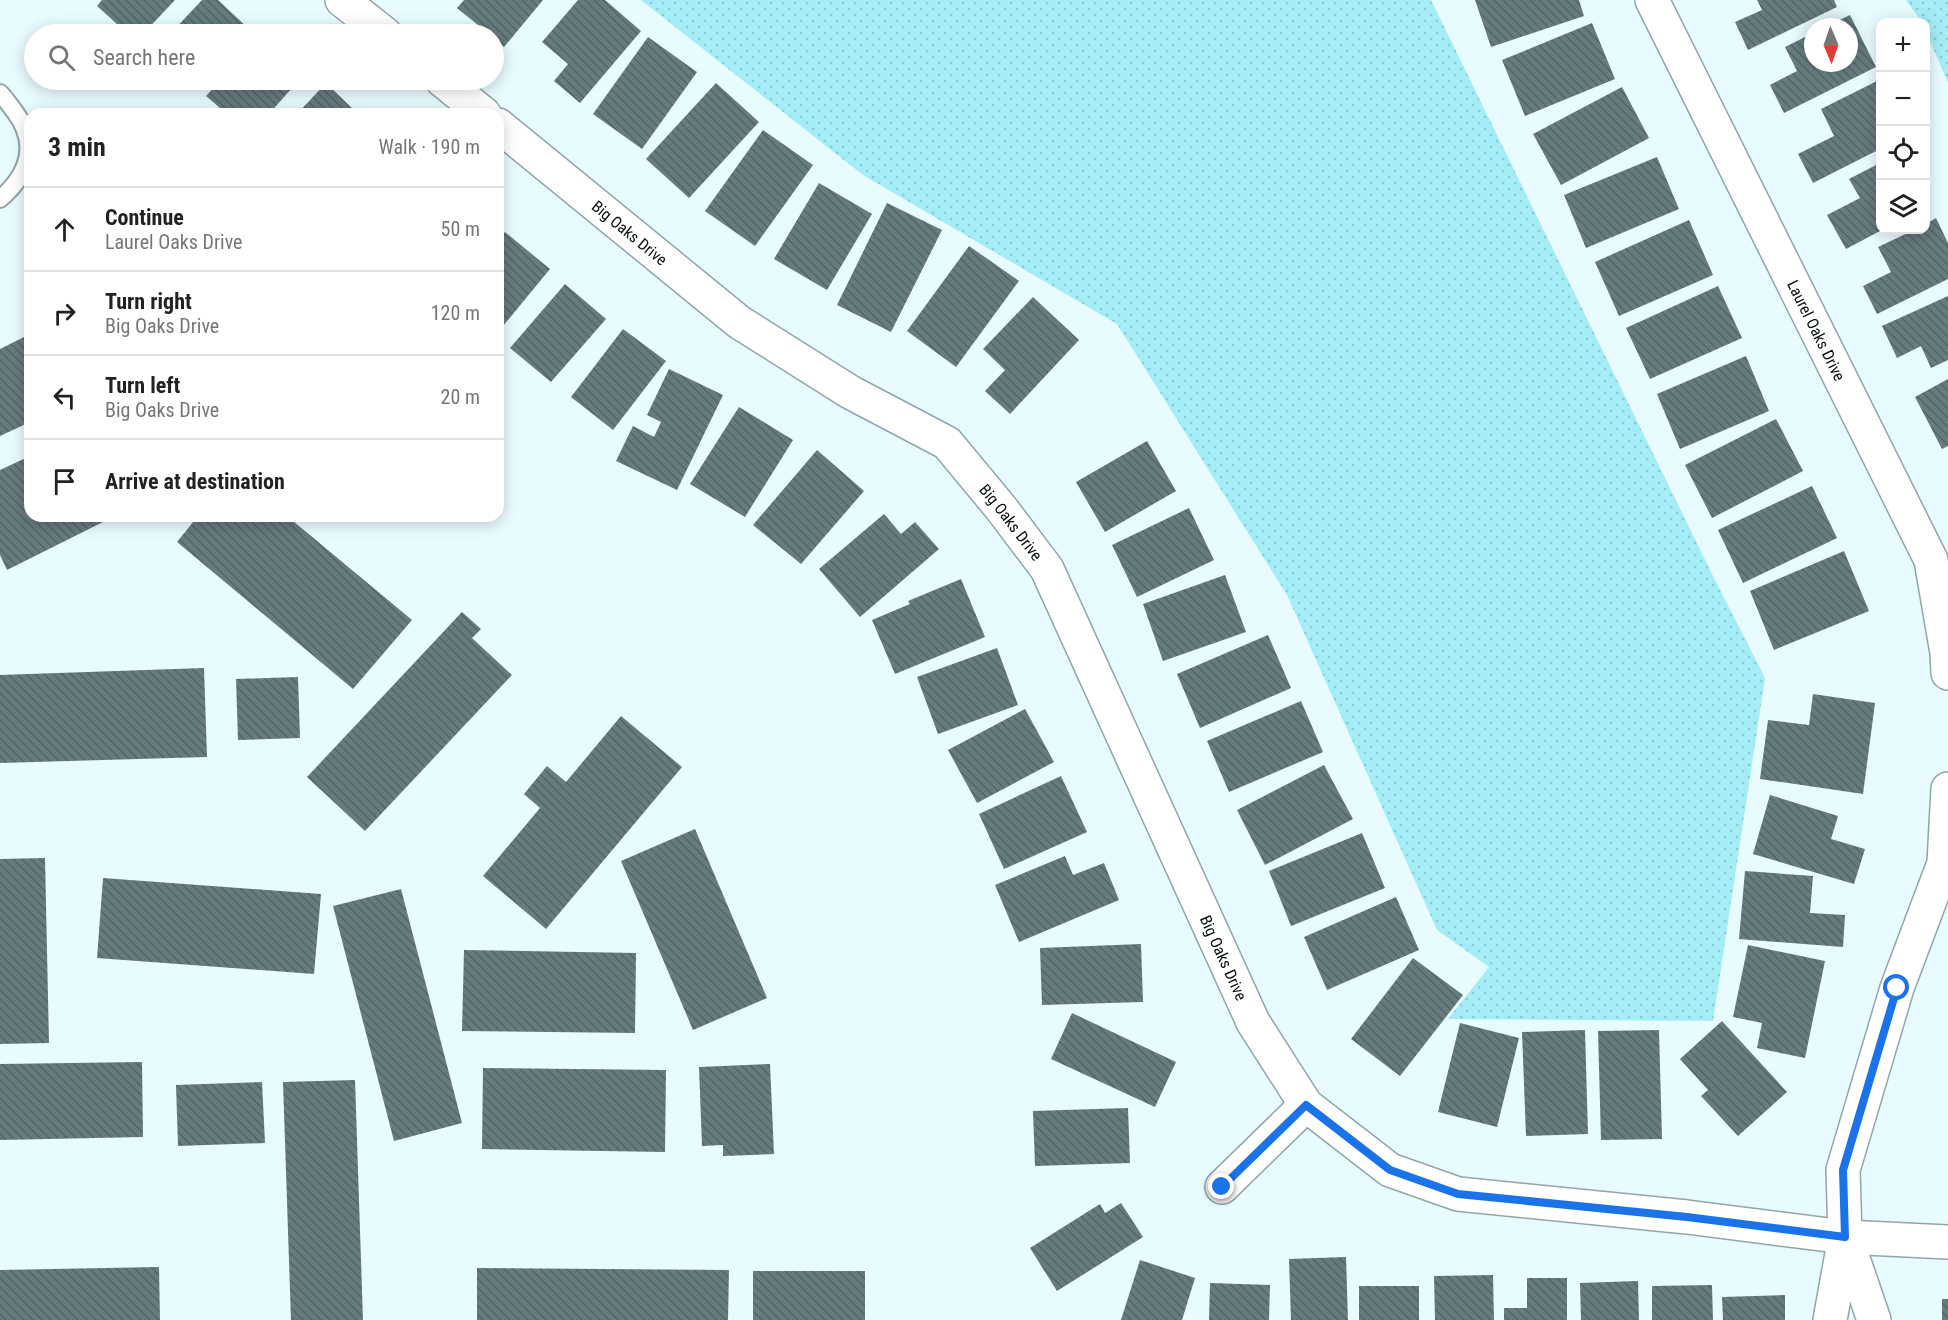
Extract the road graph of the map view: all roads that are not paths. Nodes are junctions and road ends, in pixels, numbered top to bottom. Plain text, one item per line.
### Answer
1 (342, 0) edge
2 (1652, 0) edge
3 (372, 24) edge
4 (454, 90) edge
5 (0, 93) edge
6 (477, 108) edge
7 (24, 123) edge
8 (504, 130) edge
9 (24, 167) edge
10 (0, 199) edge
11 (1948, 672) edge
12 (1948, 789) edge
13 (1946, 863) edge
14 (1306, 1105) junction
15 (1222, 1187) dead end
16 (1845, 1237) junction
17 (1948, 1242) edge
18 (1830, 1320) edge
19 (1874, 1320) edge

1 - 3 street
2 - 11 street, Laurel Oaks Drive
4 - 6 street
5 - 7 lane
8 - 14 street, Big Oaks Drive
9 - 10 lane
12 - 13 street
13 - 16 street
14 - 15 street
14 - 16 street, Big Oaks Drive
16 - 17 street, Big Oaks Drive
16 - 18 street
16 - 19 street

